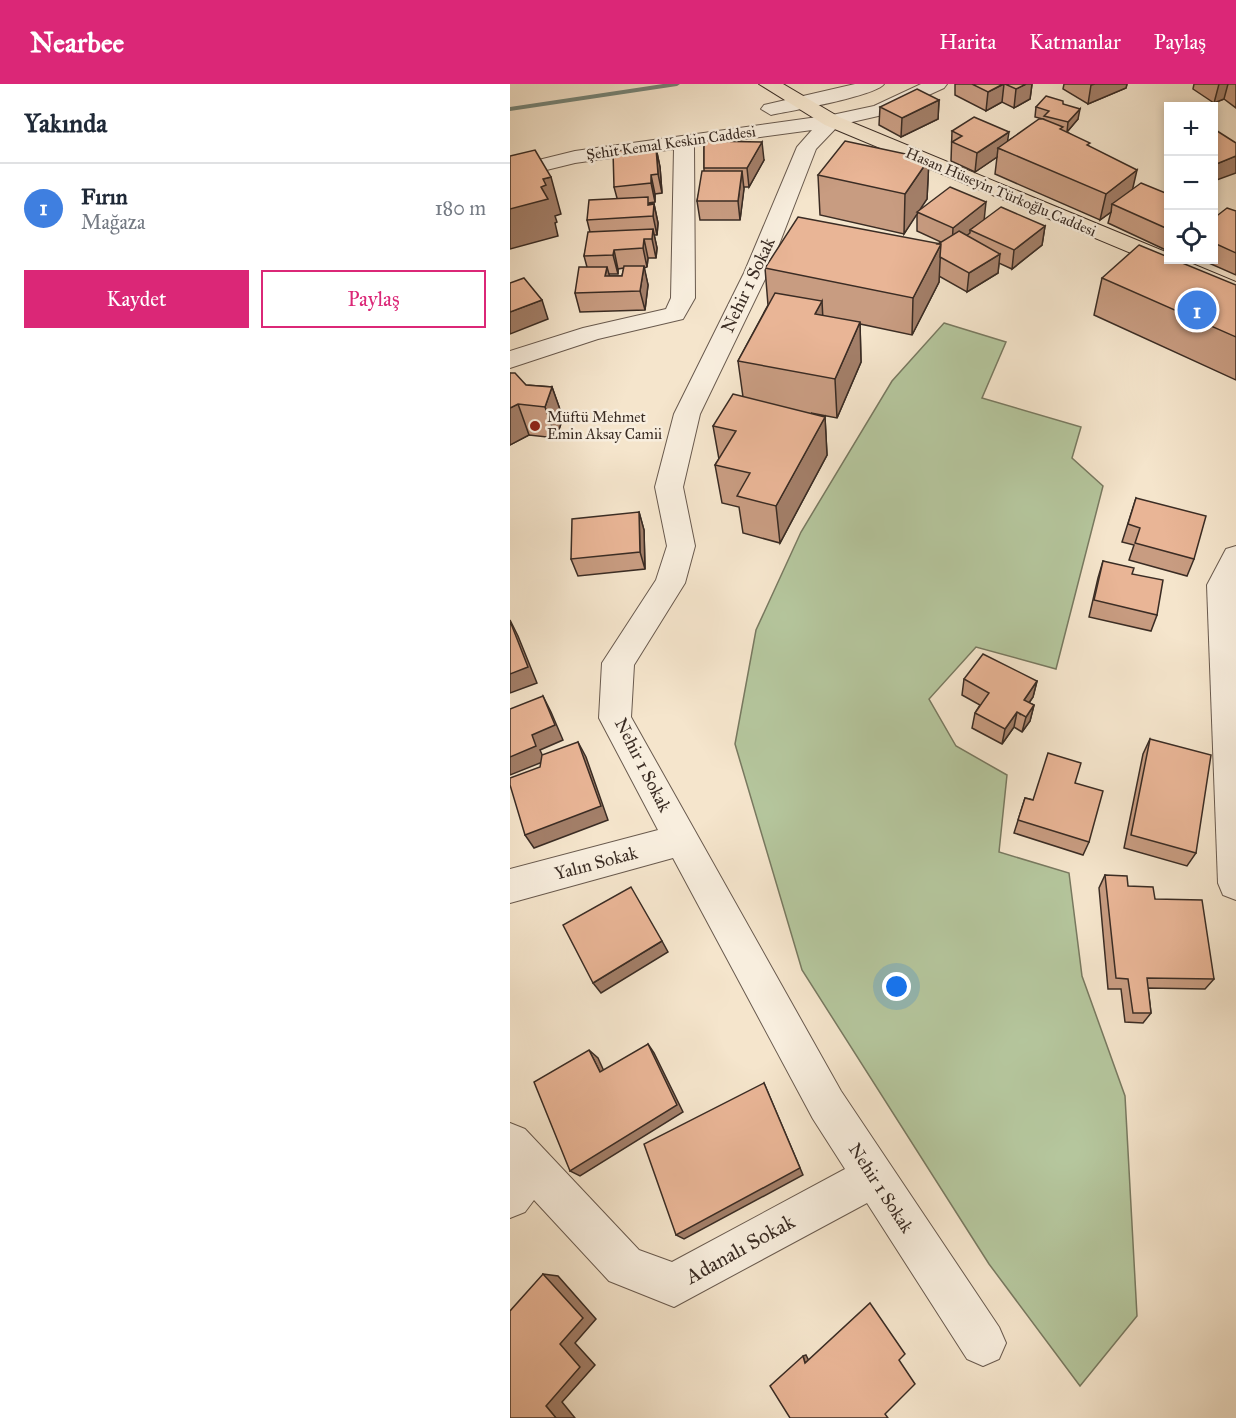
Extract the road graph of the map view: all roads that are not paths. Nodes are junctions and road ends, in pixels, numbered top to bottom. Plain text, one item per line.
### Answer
1 (874, 84) edge
2 (937, 84) edge
3 (770, 85) edge
4 (802, 103) junction
5 (753, 112) dead end
6 (732, 115) dead end
7 (832, 121) junction
8 (684, 141) junction
9 (510, 156) edge
10 (510, 173) edge
11 (1236, 290) edge
12 (510, 360) edge
13 (1236, 556) edge
14 (682, 840) junction
15 (1236, 883) edge
16 (510, 886) edge
17 (518, 1170) edge
18 (873, 1177) junction
19 (982, 1343) dead end

1 - 4 street
2 - 7 street, Şehit Kemal Keskin Caddesi
3 - 4 main road, Hasan Hüseyin Türkoğlu Caddesi
4 - 5 street
4 - 7 main road, Hasan Hüseyin Türkoğlu Caddesi
6 - 9 street
7 - 8 street, Şehit Kemal Keskin Caddesi
7 - 11 main road, Hasan Hüseyin Türkoğlu Caddesi
7 - 14 street, Nehir 1 Sokak
8 - 10 street, Şehit Kemal Keskin Caddesi
8 - 12 street
13 - 15 street
14 - 16 street, Yalın Sokak
14 - 18 street, Nehir 1 Sokak
17 - 18 street, Adanalı Sokak
18 - 19 street, Nehir 1 Sokak

